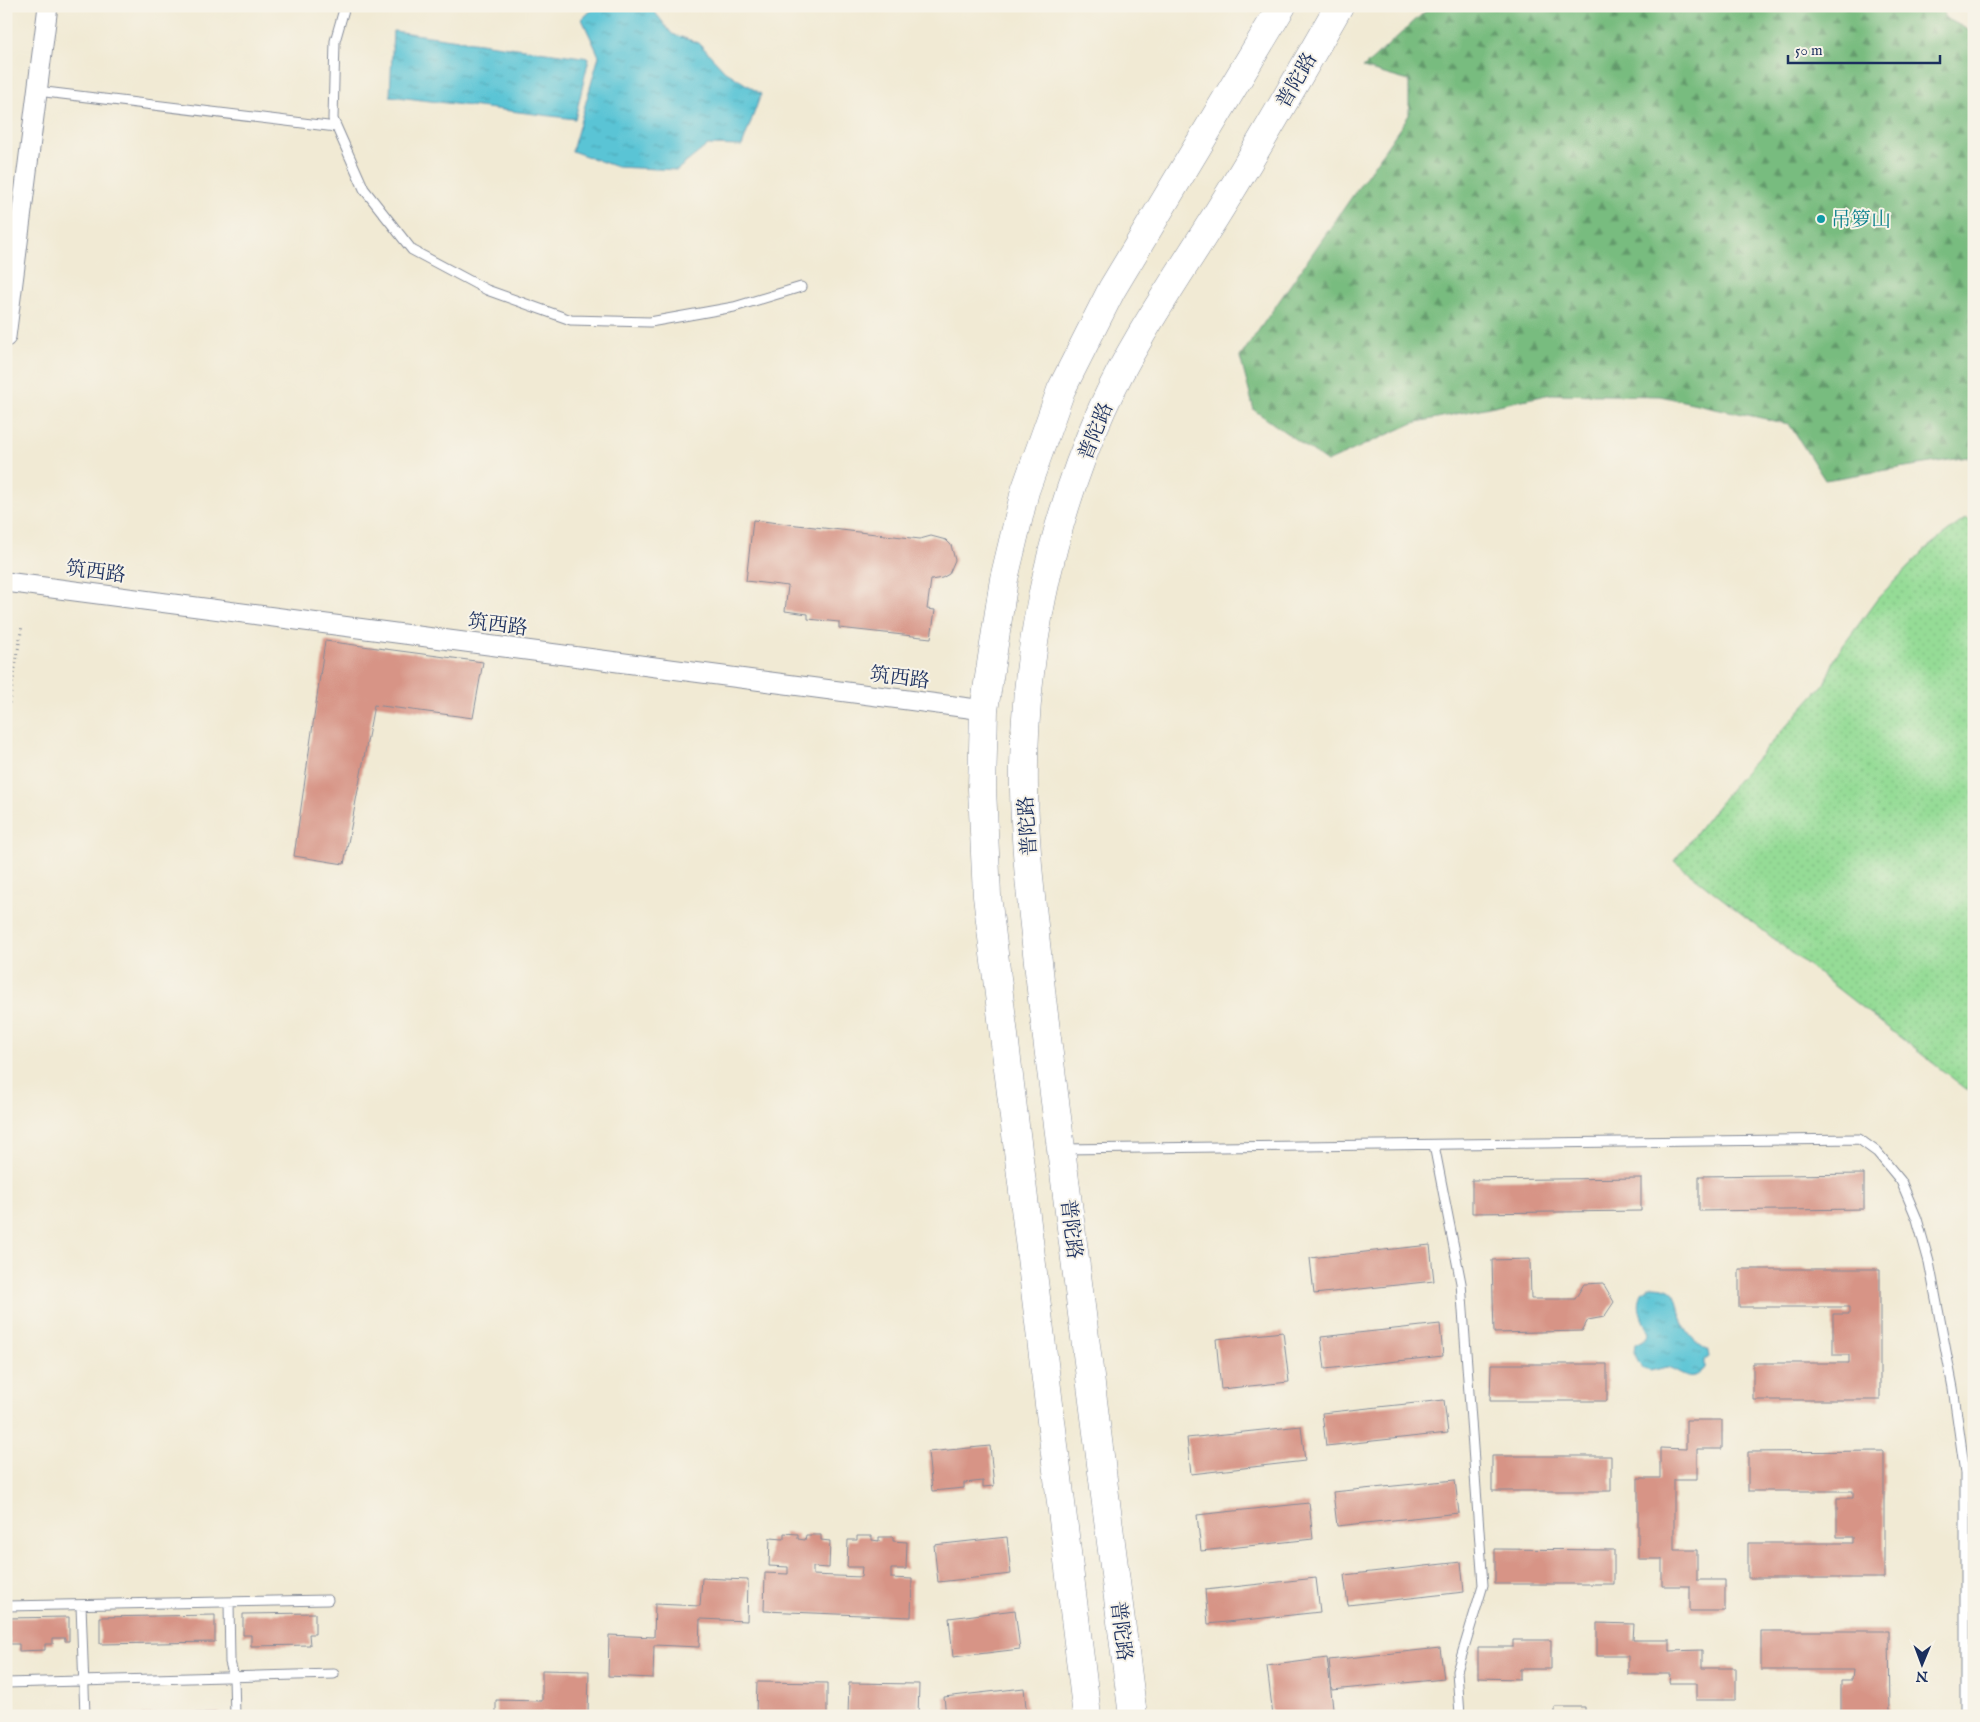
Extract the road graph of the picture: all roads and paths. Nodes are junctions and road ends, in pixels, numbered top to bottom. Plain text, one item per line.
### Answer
1 (48, 6) edge
2 (345, 6) edge
3 (1282, 6) edge
4 (1339, 6) edge
5 (37, 91) junction
6 (336, 127) junction
7 (801, 287) dead end
8 (6, 337) edge
9 (6, 582) edge
10 (22, 626) dead end
11 (984, 710) junction
12 (6, 723) edge
13 (1434, 1144) junction
14 (1062, 1149) junction
15 (328, 1600) dead end
16 (229, 1602) junction
17 (81, 1605) junction
18 (6, 1606) edge
19 (334, 1674) dead end
20 (234, 1677) junction
21 (84, 1681) junction
22 (6, 1683) edge
23 (85, 1716) edge
24 (234, 1716) edge
25 (1087, 1716) edge
26 (1133, 1716) edge
27 (1460, 1716) edge
28 (1965, 1716) edge

1 - 5 street
2 - 6 lane
3 - 11 main road
4 - 14 main road, 普陀路
5 - 6 lane
5 - 8 street
6 - 7 lane
9 - 11 street, 筑西路
10 - 12 path
11 - 25 main road
13 - 14 lane
13 - 27 lane
13 - 28 lane
14 - 26 main road, 普陀路
15 - 16 lane
16 - 17 lane
16 - 20 lane
17 - 18 lane
17 - 21 lane
19 - 20 lane
20 - 21 lane
20 - 24 lane
21 - 22 lane
21 - 23 lane

